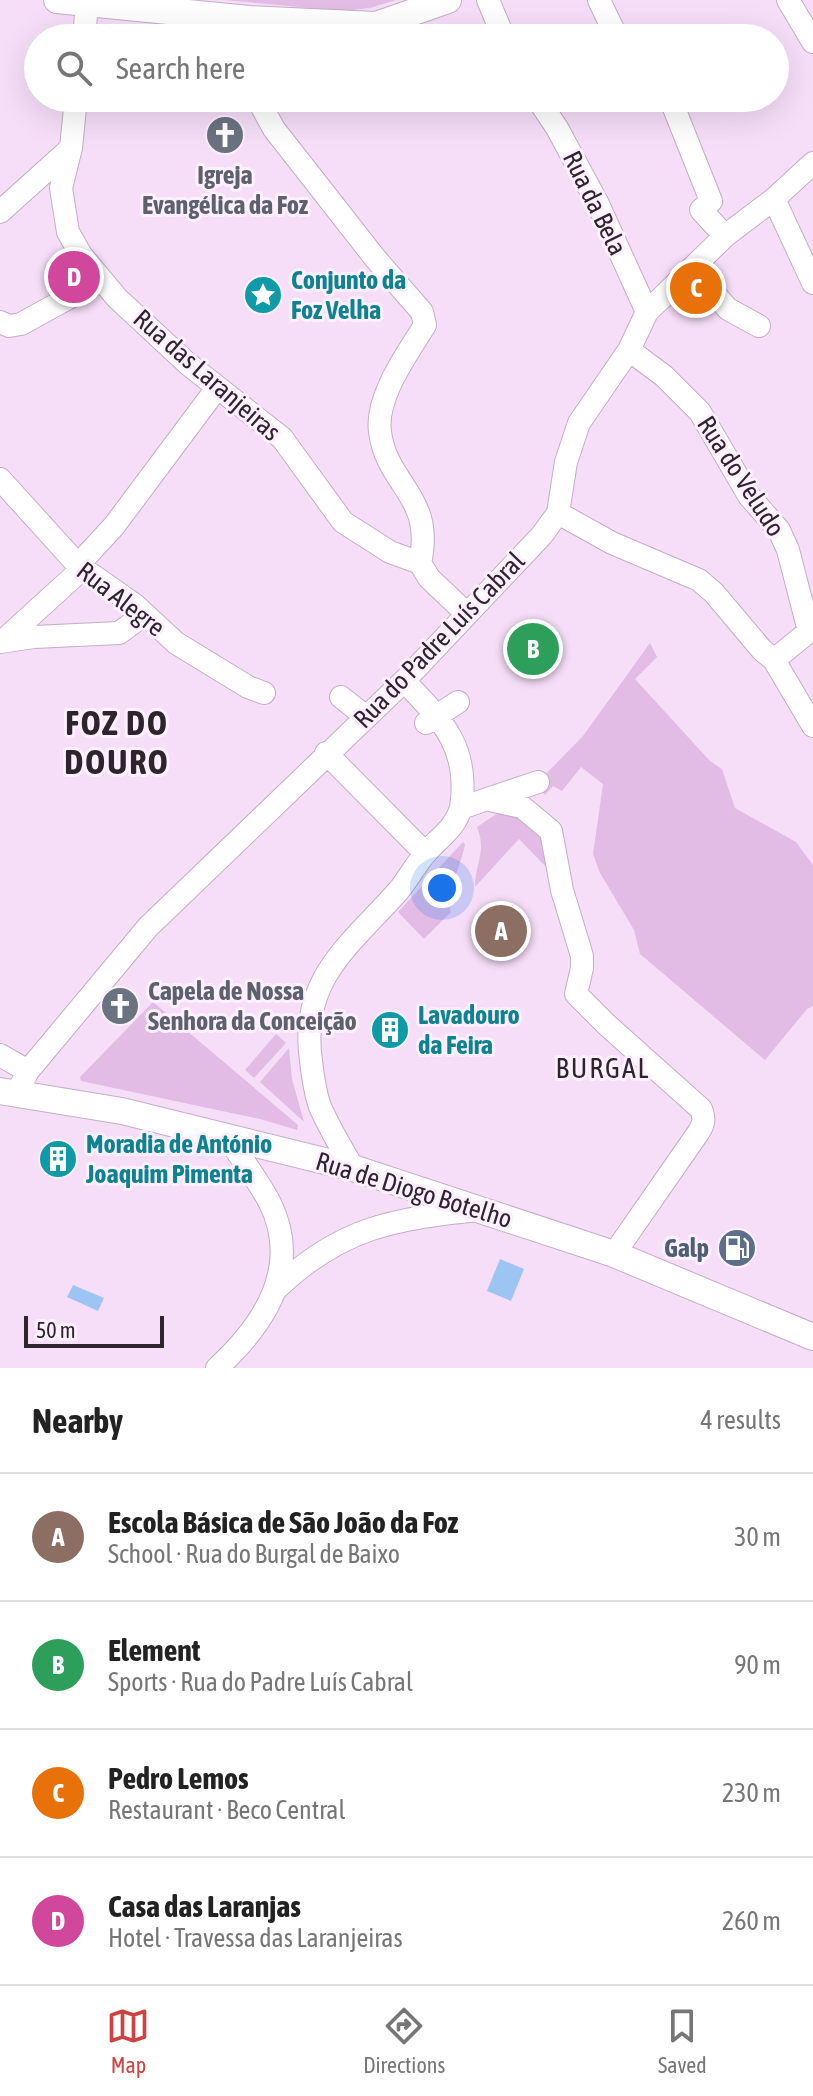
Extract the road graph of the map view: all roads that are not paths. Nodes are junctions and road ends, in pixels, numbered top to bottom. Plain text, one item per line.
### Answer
1 (57, 0) edge
2 (448, 0) edge
3 (488, 0) edge
4 (599, 0) edge
5 (788, 0) edge
6 (87, 3) junction
7 (85, 24) edge
8 (222, 24) edge
9 (379, 24) edge
10 (498, 24) edge
11 (610, 24) edge
12 (813, 42) edge
13 (75, 112) edge
14 (265, 112) edge
15 (546, 112) edge
16 (676, 112) edge
17 (71, 148) junction
18 (813, 163) edge
19 (774, 199) junction
20 (0, 212) edge
21 (725, 236) junction
22 (692, 269) junction
23 (101, 280) junction
24 (813, 283) edge
25 (647, 312) junction
26 (0, 322) edge
27 (759, 326) dead end
28 (629, 350) junction
29 (217, 388) junction
30 (0, 479) edge
31 (558, 513) junction
32 (420, 563) junction
33 (80, 567) junction
34 (145, 614) junction
35 (467, 614) junction
36 (811, 629) edge
37 (1, 642) edge
38 (774, 660) junction
39 (404, 681) junction
40 (264, 693) dead end
41 (341, 697) dead end
42 (458, 702) dead end
43 (366, 717) junction
44 (432, 718) junction
45 (813, 726) edge
46 (326, 753) junction
47 (538, 782) dead end
48 (490, 800) junction
49 (461, 808) junction
50 (425, 853) junction
51 (0, 1055) edge
52 (15, 1085) edge
53 (226, 1135) junction
54 (353, 1168) junction
55 (480, 1210) junction
56 (614, 1254) junction
57 (276, 1289) junction
58 (813, 1337) edge
59 (217, 1368) edge

1 - 6 main road
2 - 9 main road
3 - 10 street
4 - 11 street
5 - 12 street
6 - 7 street
6 - 8 main road
13 - 17 street, Rua das Laranjeiras
14 - 32 street
15 - 25 street, Rua da Bela
16 - 21 street
17 - 20 street
17 - 23 street, Rua das Laranjeiras
18 - 19 street, Rua do Padre Luís Cabral
19 - 21 street, Rua do Padre Luís Cabral
19 - 24 street
21 - 22 street, Rua do Padre Luís Cabral
22 - 25 street, Rua do Padre Luís Cabral
22 - 27 street
23 - 26 street
23 - 29 street, Rua das Laranjeiras
25 - 28 street, Rua do Padre Luís Cabral
28 - 31 street, Rua do Padre Luís Cabral
28 - 36 street, Rua do Veludo
29 - 32 street, Rua das Laranjeiras
29 - 33 street
30 - 33 street, Rua Alegre
31 - 35 street, Rua do Padre Luís Cabral
31 - 38 street
32 - 35 street
33 - 34 street, Rua Alegre
33 - 37 street
34 - 37 street
34 - 40 street, Rua Alegre
35 - 39 street, Rua do Padre Luís Cabral
36 - 38 street
38 - 45 street
39 - 43 street, Rua do Padre Luís Cabral
39 - 44 street
41 - 43 street
42 - 44 street
43 - 46 street, Rua do Padre Luís Cabral
44 - 49 street
46 - 50 street
46 - 52 street, Rua do Padre Luís Cabral
47 - 48 street
48 - 49 street
48 - 56 street
49 - 50 street
50 - 54 street
51 - 52 street
52 - 53 main road, Rua de Diogo Botelho
53 - 54 main road, Rua de Diogo Botelho
53 - 57 street
54 - 55 main road, Rua de Diogo Botelho
55 - 56 main road, Rua de Diogo Botelho
55 - 57 street
56 - 58 main road, Rua de Diogo Botelho
57 - 59 street

